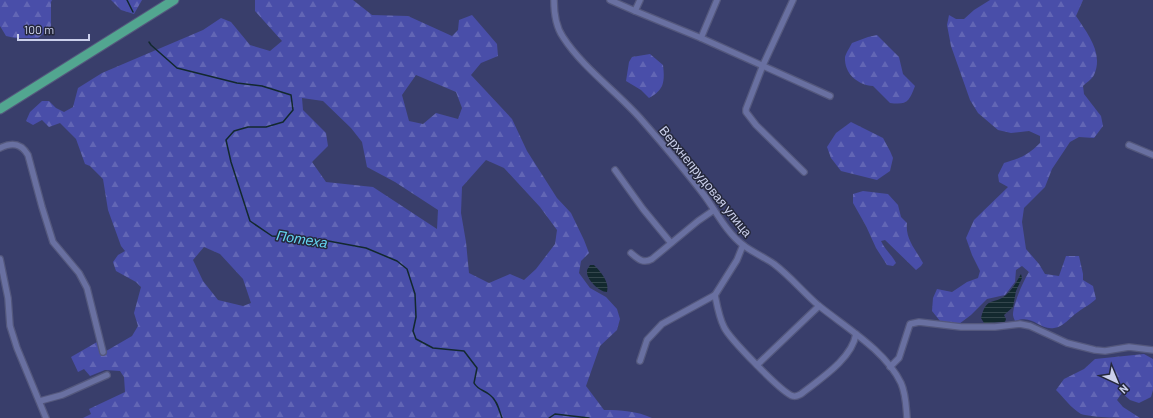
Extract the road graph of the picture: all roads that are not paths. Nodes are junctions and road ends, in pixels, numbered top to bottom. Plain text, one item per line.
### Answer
1 (174, 0) edge
2 (554, 0) edge
3 (610, 0) edge
4 (640, 0) edge
5 (717, 0) edge
6 (793, 0) edge
7 (636, 11) junction
8 (702, 38) junction
9 (763, 65) junction
10 (830, 96) dead end
11 (0, 110) edge
12 (1129, 145) dead end
13 (0, 148) edge
14 (1153, 155) edge
15 (615, 170) dead end
16 (804, 172) dead end
17 (714, 210) junction
18 (671, 243) junction
19 (743, 245) junction
20 (631, 253) dead end
21 (0, 259) edge
22 (2, 277) edge
23 (715, 294) junction
24 (819, 306) junction
25 (856, 334) junction
26 (1153, 350) edge
27 (103, 352) dead end
28 (640, 361) dead end
29 (757, 364) junction
30 (890, 367) junction
31 (107, 375) dead end
32 (40, 401) junction
33 (46, 418) edge
34 (907, 418) edge

1 - 11 main road
2 - 17 street, Верхнепрудовая улица
3 - 7 street
4 - 7 street
5 - 8 street
6 - 9 street
7 - 8 street
8 - 9 street
9 - 10 street
9 - 16 street
12 - 14 street
13 - 27 street
15 - 18 street
17 - 18 street
17 - 19 street, Верхнепрудовая улица
18 - 20 street
19 - 23 street
19 - 24 street, Верхнепрудовая улица
21 - 22 street
22 - 32 street
23 - 28 street
23 - 29 street
24 - 25 street, Верхнепрудовая улица
24 - 29 street
25 - 29 street
25 - 30 street, Верхнепрудовая улица
26 - 30 street
30 - 34 street, Верхнепрудовая улица
31 - 32 street
32 - 33 street

